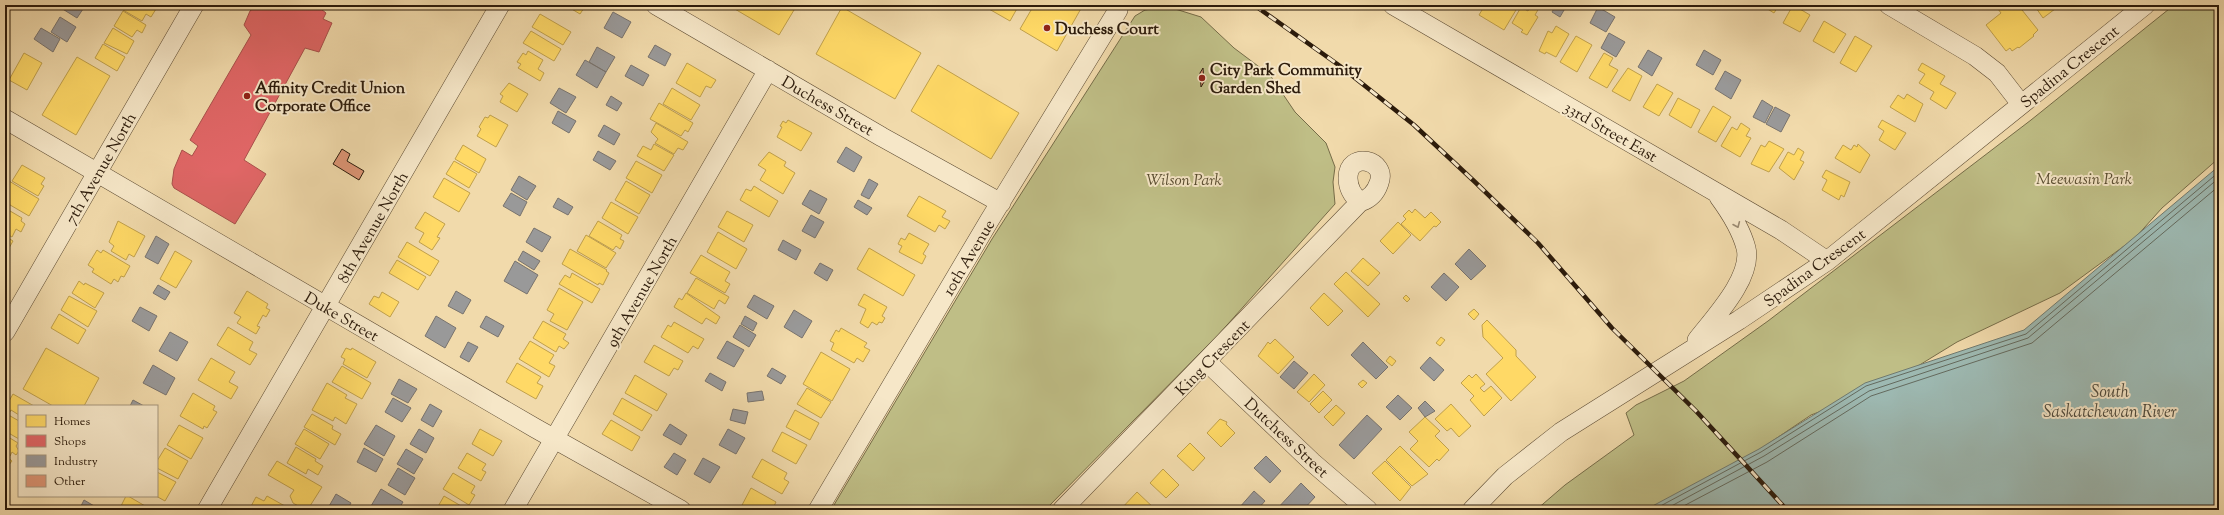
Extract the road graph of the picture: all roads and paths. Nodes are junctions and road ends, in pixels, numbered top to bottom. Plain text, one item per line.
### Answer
1 (194, 5) edge
2 (500, 5) edge
3 (656, 5) edge
4 (1119, 5) edge
5 (1393, 5) edge
6 (1889, 5) edge
7 (2145, 5) edge
8 (768, 70) junction
9 (2021, 104) junction
10 (5, 120) edge
11 (97, 173) junction
12 (1716, 192) junction
13 (1360, 202) dead end
14 (1001, 203) junction
15 (1827, 261) junction
16 (326, 307) junction
17 (5, 332) edge
18 (1688, 351) junction
19 (1207, 362) junction
20 (554, 440) junction
21 (207, 510) edge
22 (513, 510) edge
23 (681, 510) edge
24 (818, 510) edge
25 (1062, 510) edge
26 (1368, 510) edge
27 (1472, 510) edge

1 - 11 street, 7th Avenue North
2 - 16 street, 8th Avenue North
3 - 8 street, Duchess Street
4 - 14 street, 10th Avenue
5 - 12 street, 33rd Street East
6 - 9 street
7 - 9 street, Spadina Crescent
8 - 14 street, Duchess Street
8 - 20 street, 9th Avenue North
9 - 15 street, Spadina Crescent
10 - 11 street, Duke Street
11 - 16 street, Duke Street
11 - 17 street, 7th Avenue North
12 - 15 street, 33rd Street East
12 -> 18 street
13 - 19 street, King Crescent
14 - 24 street, 10th Avenue
15 - 18 street, Spadina Crescent
16 - 20 street, Duke Street
16 - 21 street, 8th Avenue North
18 - 27 street, Spadina Crescent
19 - 25 street, King Crescent
19 - 26 street, Dutchess Street
20 - 22 street, 9th Avenue North
20 - 23 street, Duke Street

